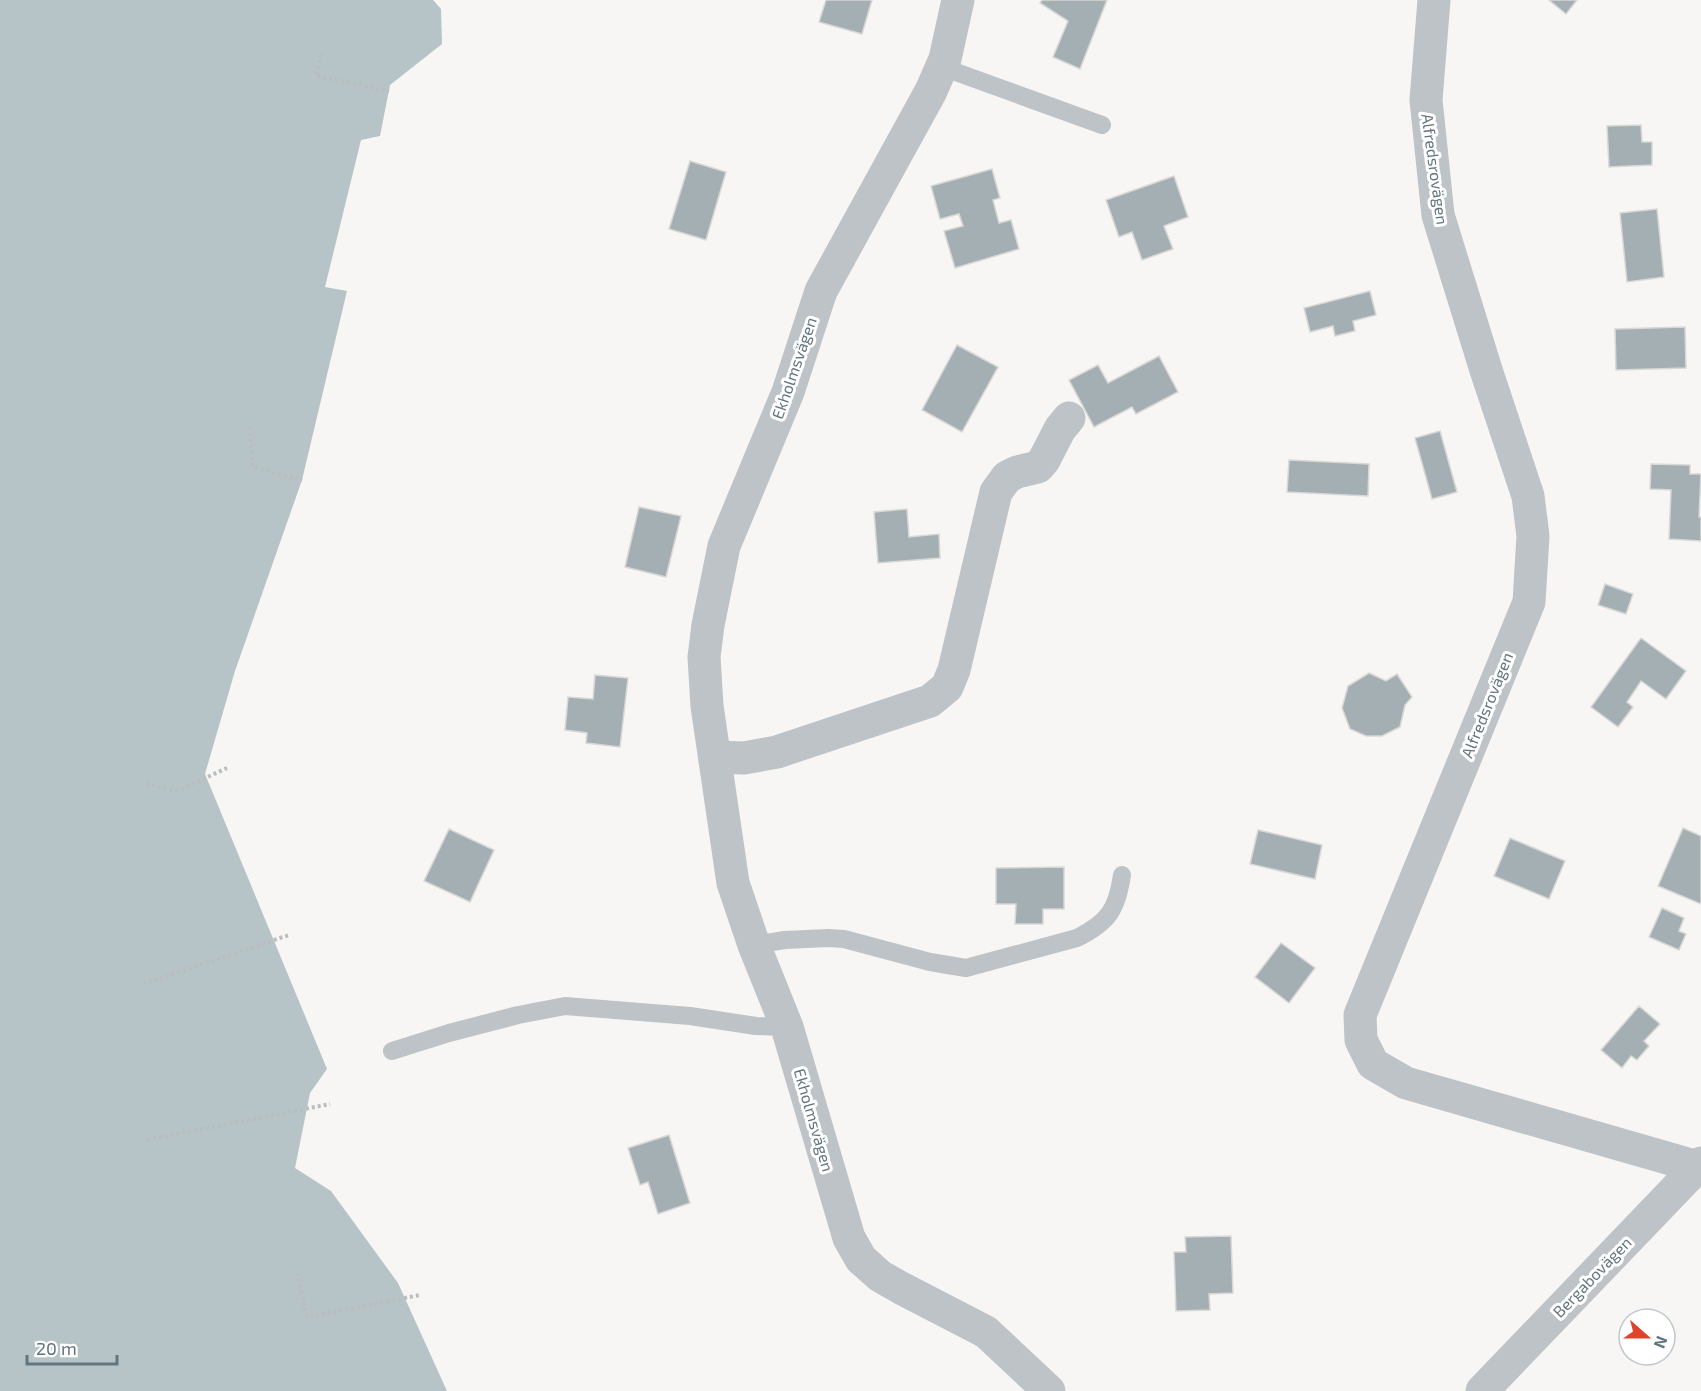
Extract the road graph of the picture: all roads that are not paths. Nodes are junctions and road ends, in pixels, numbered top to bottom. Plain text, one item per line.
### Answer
1 (958, 0) edge
2 (1434, 0) edge
3 (942, 67) junction
4 (1102, 125) dead end
5 (1069, 418) dead end
6 (715, 757) junction
7 (1122, 875) dead end
8 (754, 945) junction
9 (787, 1027) junction
10 (392, 1051) dead end
11 (1699, 1165) edge
12 (1049, 1391) edge
13 (1482, 1391) edge

1 - 3 street, Ekholmsvägen
2 - 11 street, Alfredsrovägen
3 - 4 lane
3 - 6 street, Ekholmsvägen
5 - 6 street
6 - 8 street, Ekholmsvägen
7 - 8 lane
8 - 9 street, Ekholmsvägen
9 - 10 lane
9 - 12 street, Ekholmsvägen
11 - 13 street, Bergabovägen

